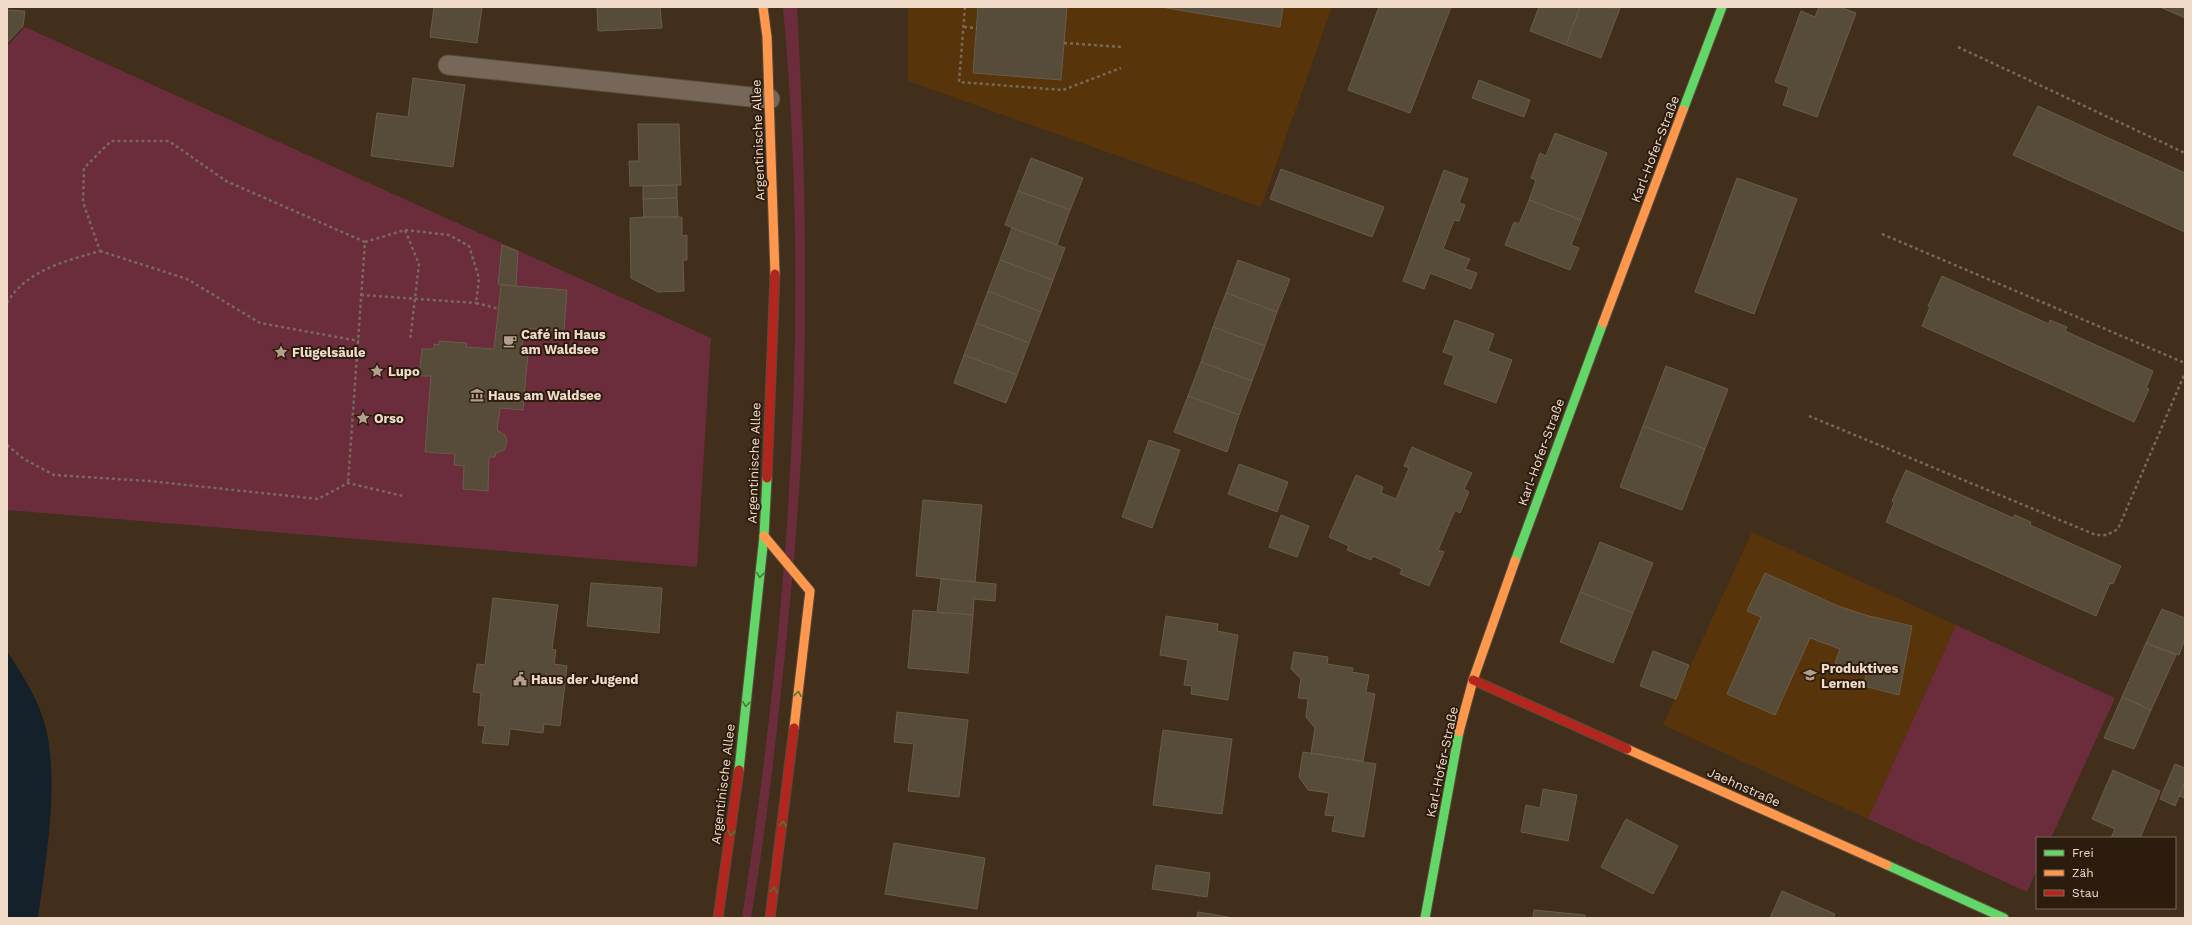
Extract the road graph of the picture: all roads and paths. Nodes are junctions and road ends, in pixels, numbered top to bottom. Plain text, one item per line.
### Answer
1 (763, 7) edge
2 (965, 7) edge
3 (1722, 7) edge
4 (964, 27) junction
5 (977, 28) dead end
6 (1064, 43) dead end
7 (1122, 47) dead end
8 (1958, 47) dead end
9 (448, 65) dead end
10 (1121, 68) dead end
11 (770, 99) junction
12 (2185, 153) edge
13 (405, 230) junction
14 (1882, 234) dead end
15 (365, 242) junction
16 (100, 251) junction
17 (361, 295) junction
18 (415, 298) junction
19 (7, 303) edge
20 (476, 303) junction
21 (499, 309) dead end
22 (359, 341) junction
23 (410, 341) dead end
24 (2185, 363) edge
25 (2185, 373) edge
26 (1809, 416) dead end
27 (7, 445) edge
28 (348, 483) junction
29 (403, 496) dead end
30 (764, 536) junction
31 (1473, 680) junction
32 (718, 918) edge
33 (770, 918) edge
34 (1425, 918) edge
35 (2004, 918) edge

1 - 11 street, Argentinische Allee
2 - 4 path
3 - 31 street, Karl-Hofer-Straße
4 - 5 path
4 - 10 path
6 - 7 path
8 - 12 path
9 - 11 lane
11 - 30 street, Argentinische Allee
13 - 15 path
13 - 18 path
13 - 20 path
14 - 24 path
15 - 16 path
15 - 17 path
16 - 19 path
16 - 22 path
17 - 18 path
17 - 22 path
18 - 20 path
18 - 23 path
20 - 21 path
22 - 28 path
25 - 26 path
27 - 28 path
28 - 29 path
30 -> 32 street, Argentinische Allee
33 -> 30 street
31 - 34 street, Karl-Hofer-Straße
31 - 35 street, Jaehnstraße

